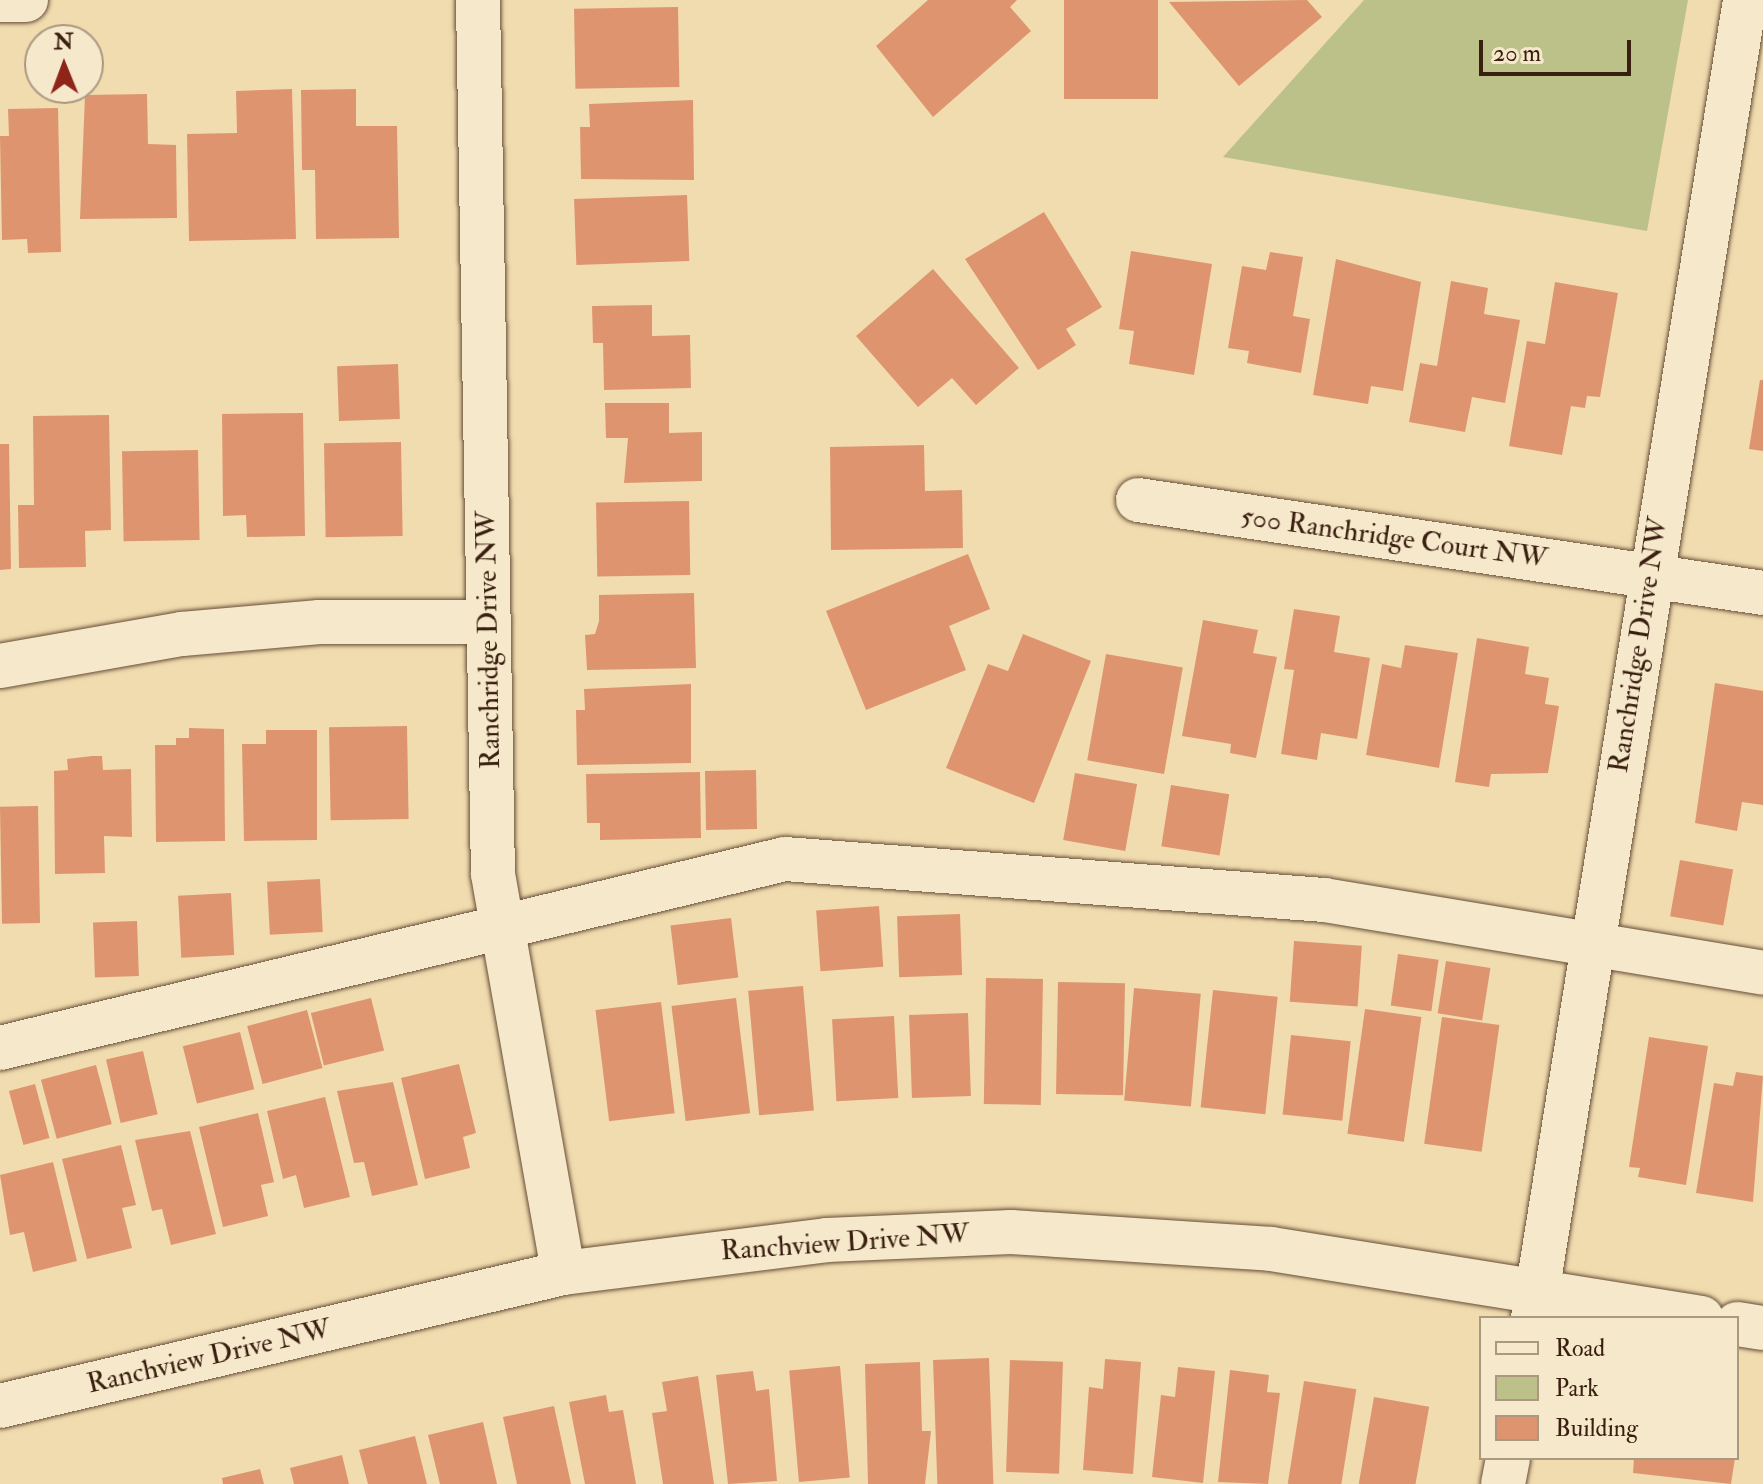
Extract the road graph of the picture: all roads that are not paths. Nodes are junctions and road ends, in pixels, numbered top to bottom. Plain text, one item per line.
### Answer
1 (0, 0) edge
2 (26, 0) edge
3 (478, 0) edge
4 (1745, 0) edge
5 (1138, 500) dead end
6 (1650, 575) junction
7 (1763, 593) edge
8 (488, 622) junction
9 (0, 666) edge
10 (504, 928) junction
11 (1593, 946) junction
12 (1763, 973) edge
13 (0, 1048) edge
14 (563, 1273) junction
15 (1535, 1305) edge
16 (1675, 1316) edge
17 (1739, 1324) edge
18 (1763, 1328) edge
19 (0, 1406) edge
20 (1508, 1460) edge
21 (1503, 1484) edge

1 - 2 street
3 - 8 street, Ranchridge Drive NW
4 - 6 street, Ranchridge Drive NW
5 - 6 street, 500 Ranchridge Court NW
6 - 7 street, 500 Ranchridge Court NW
6 - 11 street, Ranchridge Drive NW
8 - 9 street
8 - 10 street, Ranchridge Drive NW
10 - 11 street
10 - 13 street
10 - 14 street, Ranchridge Drive NW
11 - 12 street
11 - 15 street, Ranchridge Drive NW
14 - 15 street, Ranchview Drive NW
14 - 19 street, Ranchview Drive NW
15 - 16 street, Ranchview Drive NW
17 - 18 street
20 - 21 street

